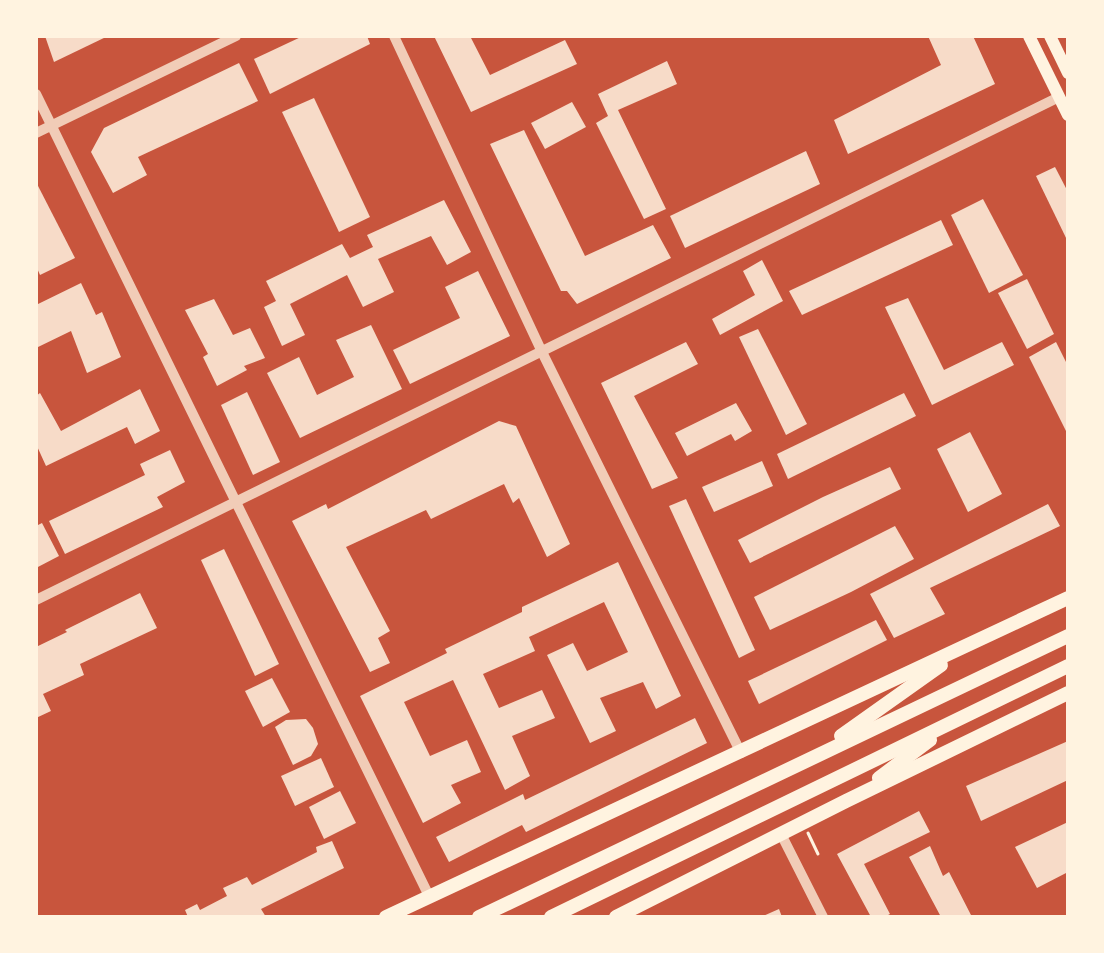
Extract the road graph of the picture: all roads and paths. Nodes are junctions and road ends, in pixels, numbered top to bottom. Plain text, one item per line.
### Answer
1 (236, 36) edge
2 (394, 36) edge
3 (1029, 36) edge
4 (1050, 36) edge
5 (1068, 73) edge
6 (36, 94) edge
7 (1059, 97) junction
8 (1068, 115) edge
9 (51, 126) junction
10 (36, 133) edge
11 (542, 352) junction
12 (235, 503) junction
13 (1068, 598) edge
14 (36, 600) edge
15 (1068, 636) edge
16 (971, 643) junction
17 (1068, 666) edge
18 (1068, 693) edge
19 (963, 717) junction
20 (741, 753) junction
21 (812, 757) junction
22 (846, 801) junction
23 (781, 834) junction
24 (429, 896) junction
25 (386, 917) edge
26 (479, 917) edge
27 (551, 917) edge
28 (616, 917) edge
29 (823, 917) edge

1 - 9 street
2 - 11 street
3 - 7 main road
4 - 5 main road
6 - 9 street
7 - 8 main road
7 - 11 street
9 - 10 street
9 - 12 street
11 - 12 street
11 - 20 street
12 - 14 street
12 - 24 street
13 - 16 highway
15 - 21 highway
16 - 20 highway
16 - 21 highway
17 - 19 highway
18 - 22 highway
19 - 22 highway
19 - 27 highway
20 - 24 highway
21 - 26 highway
22 - 23 highway
23 - 28 highway
23 - 29 street
24 - 25 highway

